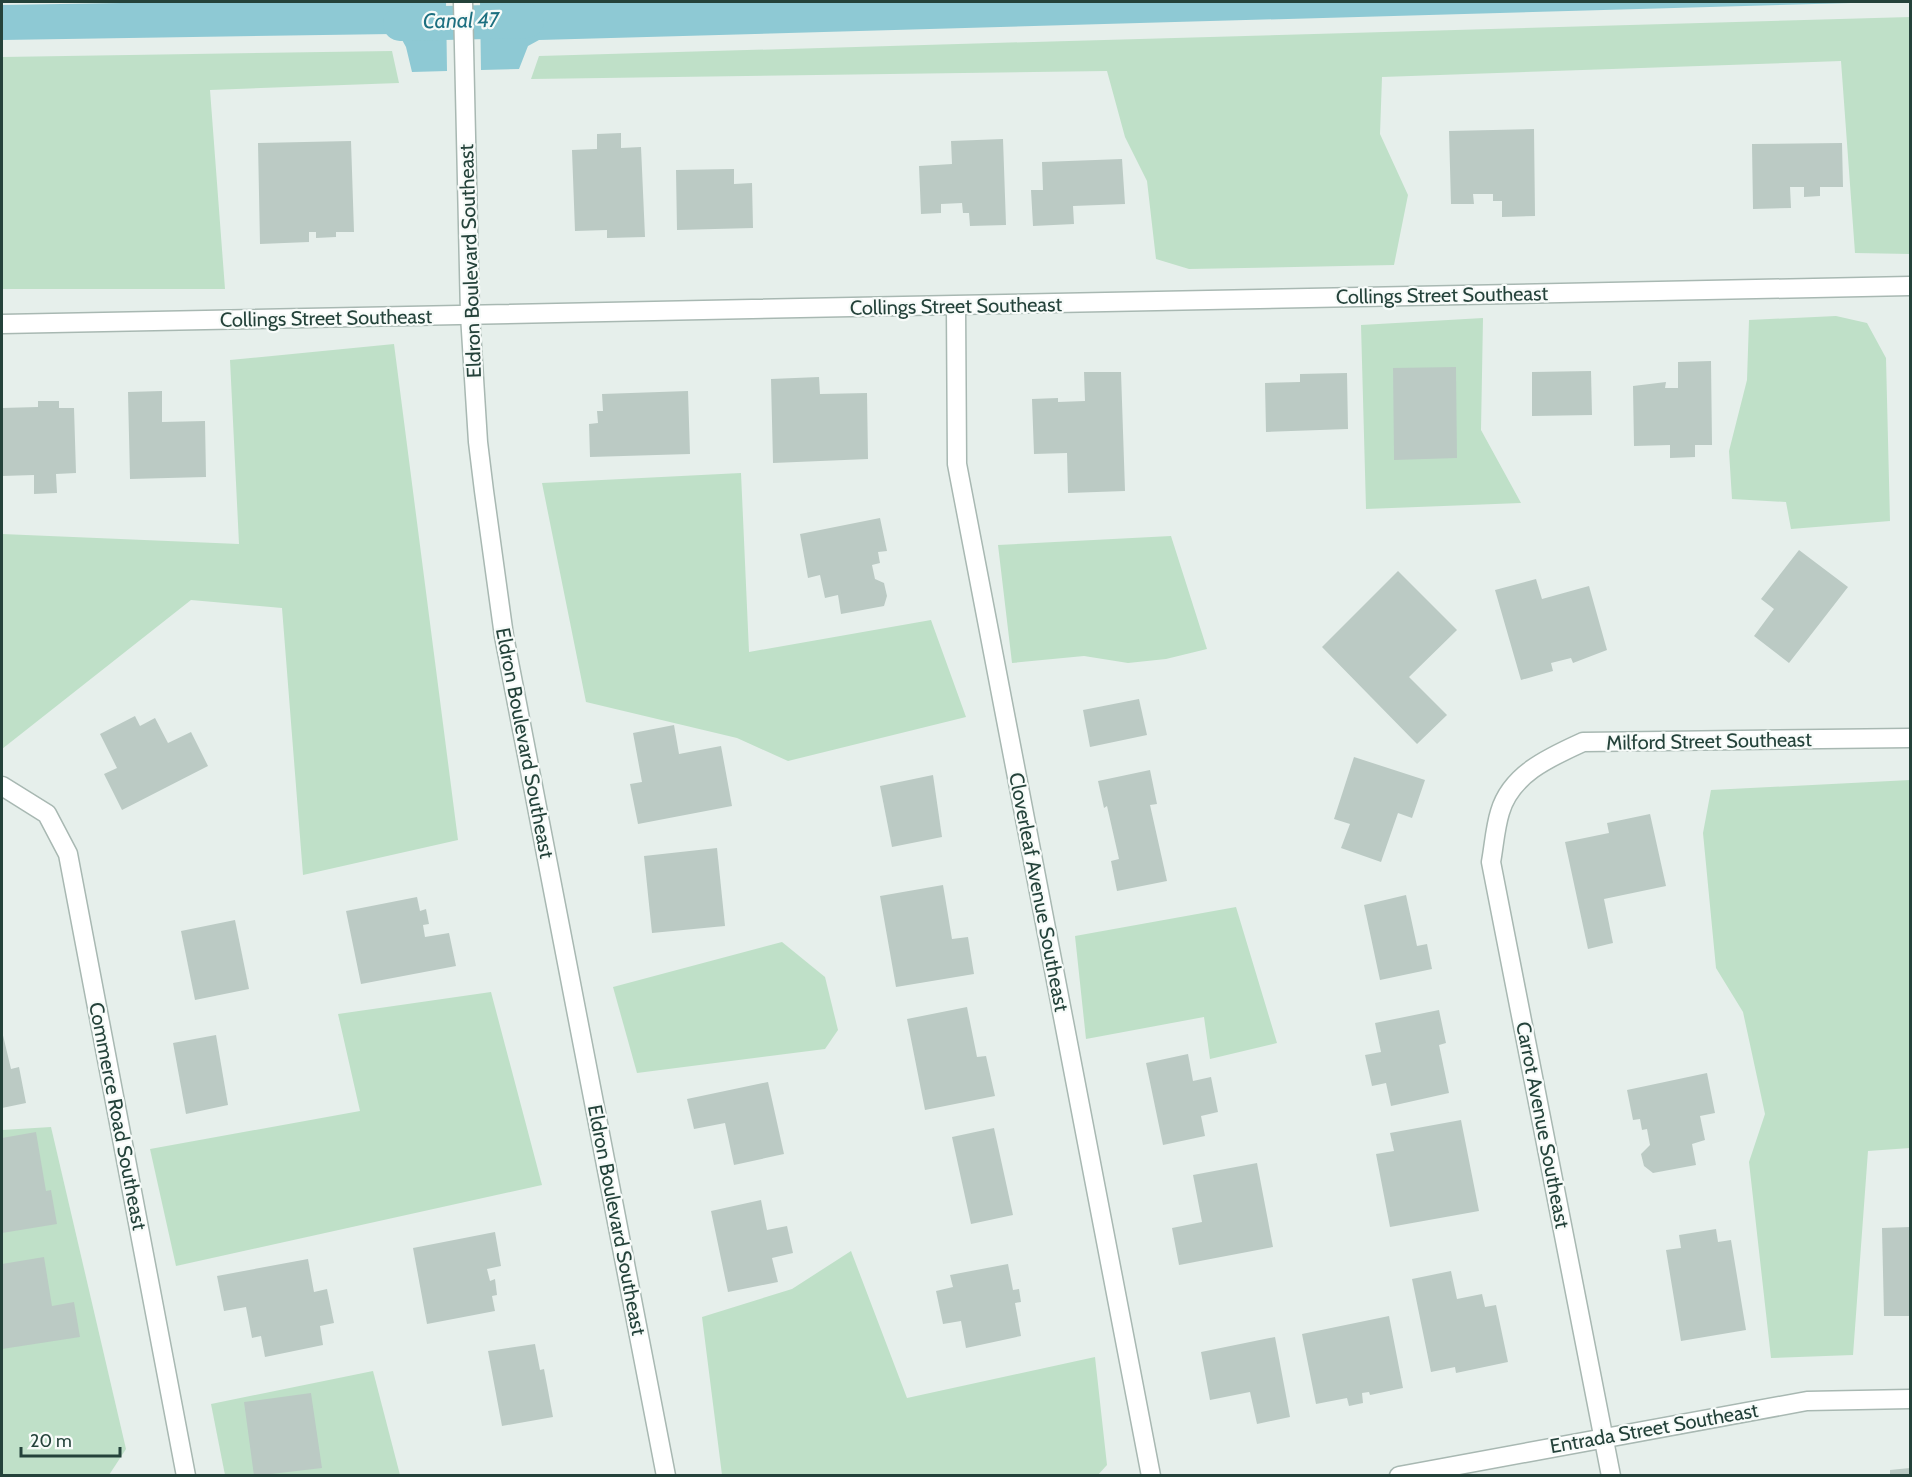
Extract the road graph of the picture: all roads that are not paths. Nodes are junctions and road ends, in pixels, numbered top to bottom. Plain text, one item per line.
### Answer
1 (463, 2) edge
2 (1911, 286) edge
3 (956, 306) junction
4 (470, 315) junction
5 (2, 324) edge
6 (1911, 738) edge
7 (1519, 780) joint
8 (2, 786) edge
9 (1911, 1399) edge
10 (1604, 1436) junction
11 (186, 1476) edge
12 (666, 1476) edge
13 (1151, 1476) edge
14 (1399, 1476) edge
15 (1611, 1476) edge

1 - 4 street, Eldron Boulevard Southeast
2 - 3 street, Collings Street Southeast
3 - 4 street, Collings Street Southeast
3 - 13 street, Cloverleaf Avenue Southeast
4 - 5 street, Collings Street Southeast
4 - 12 street, Eldron Boulevard Southeast
6 - 7 street, Milford Street Southeast
7 - 10 street, Carrot Avenue Southeast
8 - 11 street, Commerce Road Southeast
9 - 10 street, Entrada Street Southeast
10 - 14 street, Entrada Street Southeast
10 - 15 street, Carrot Avenue Southeast

